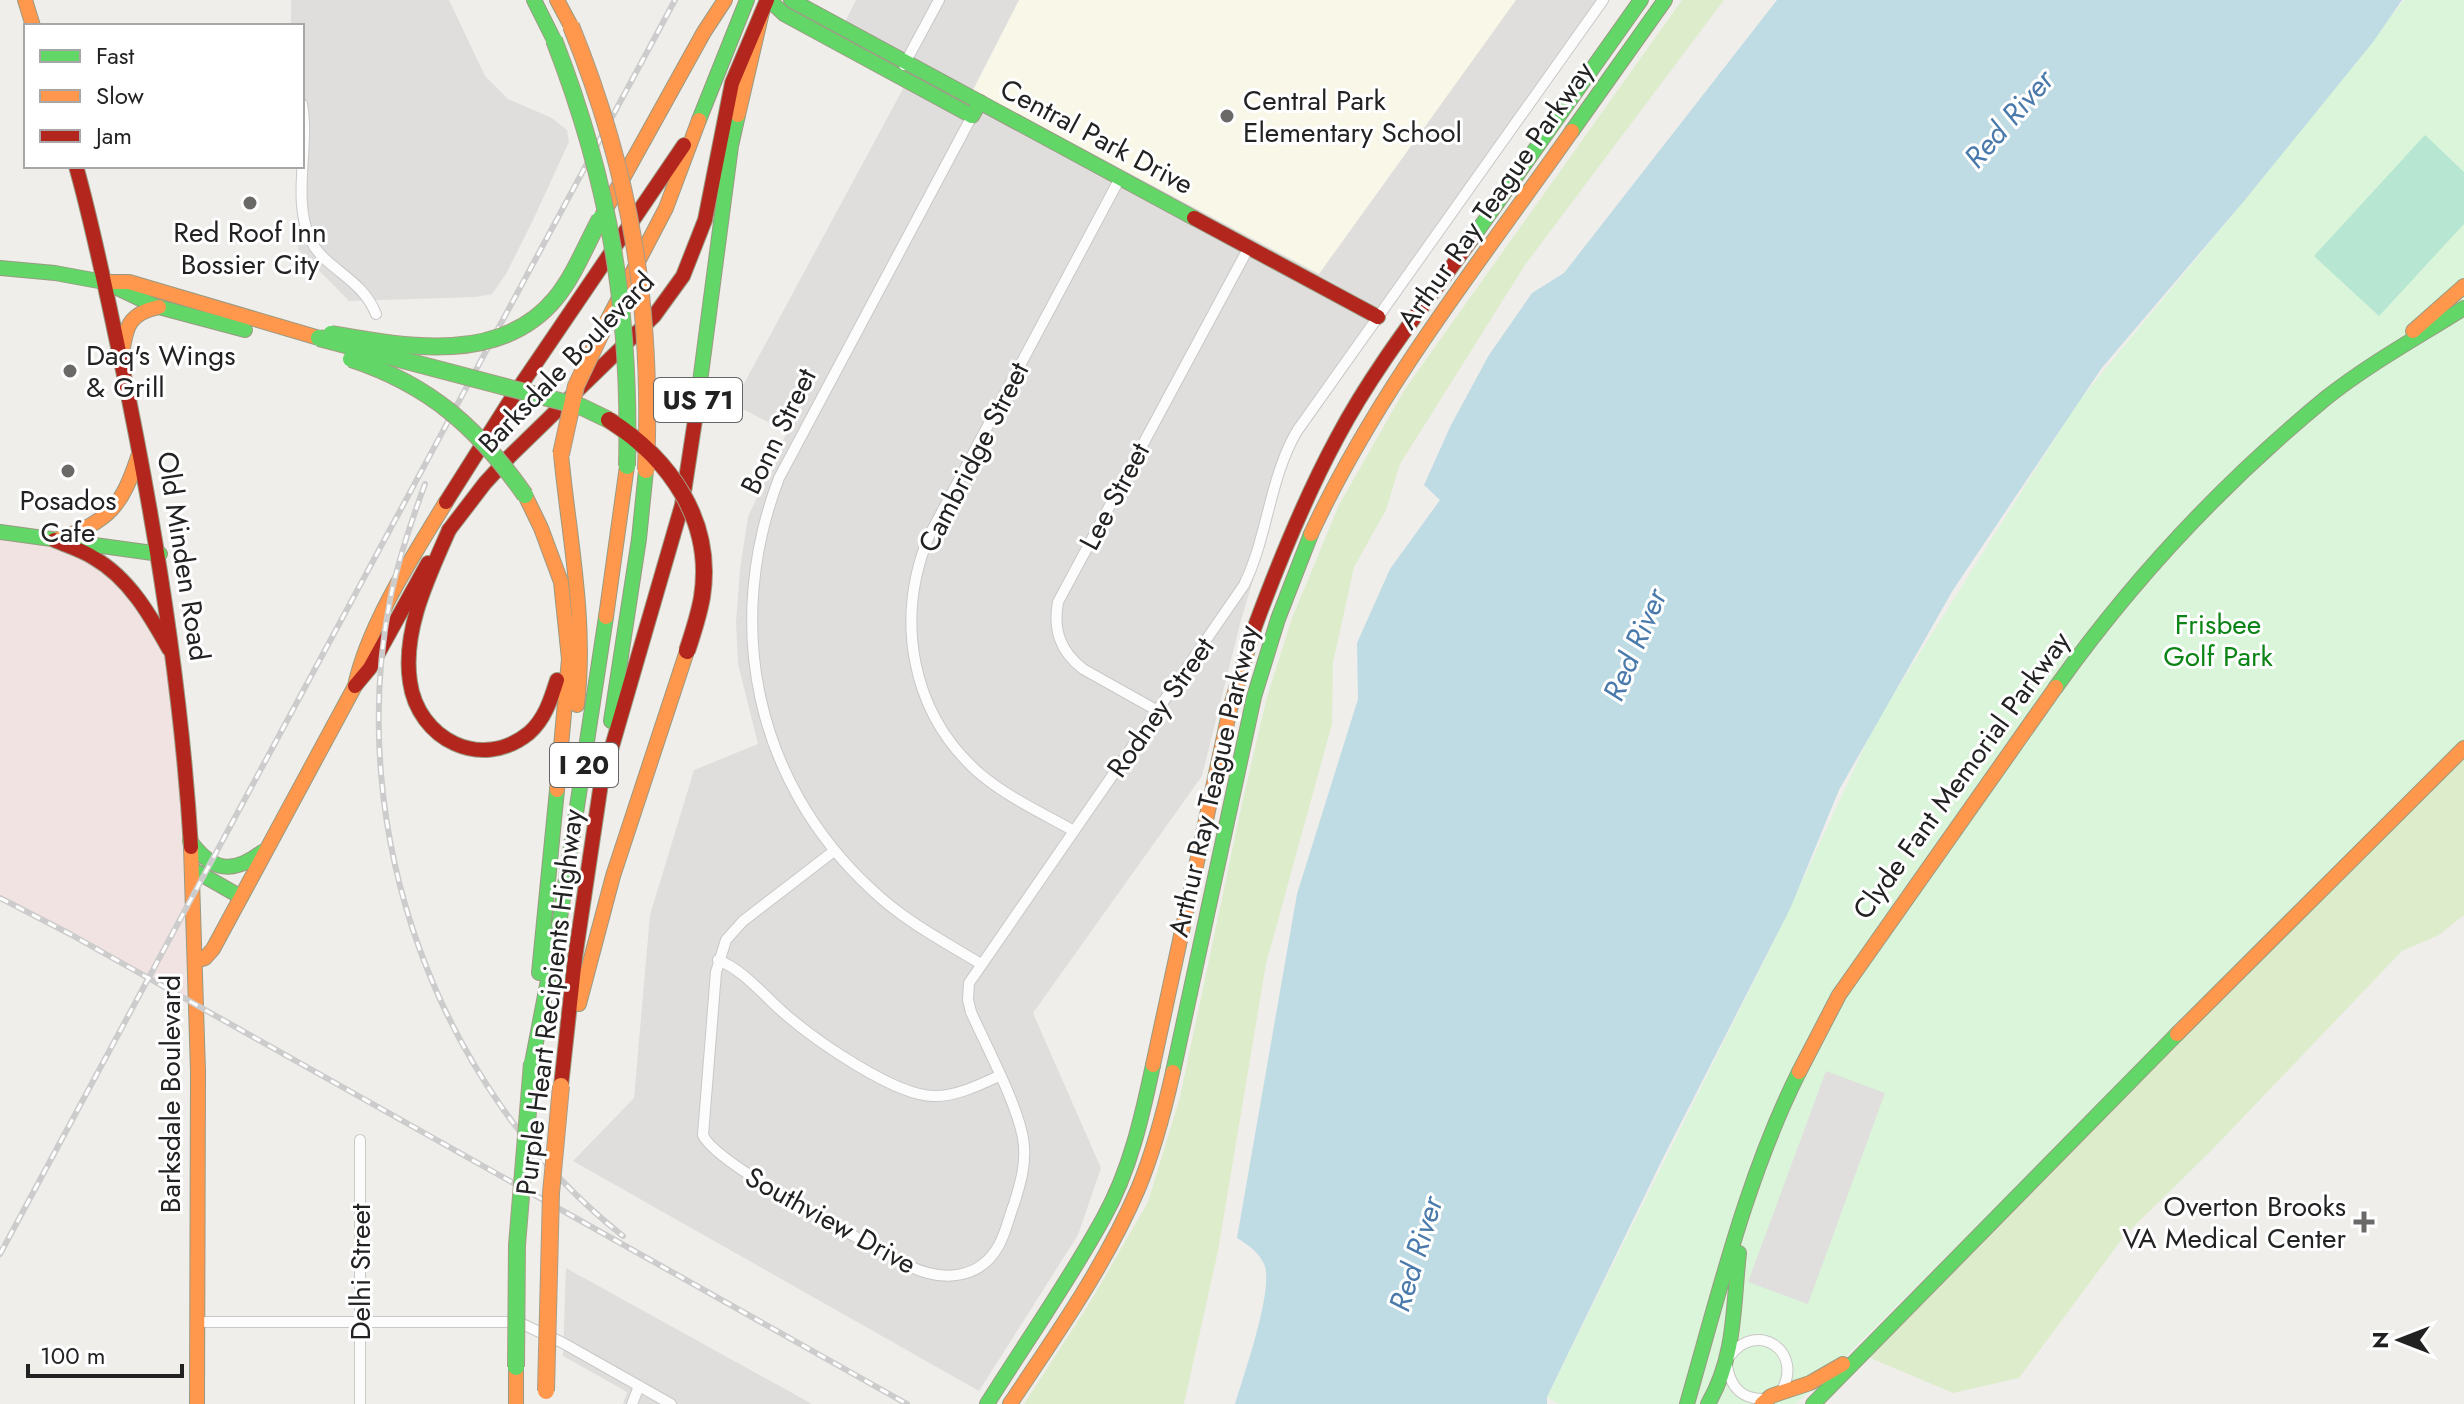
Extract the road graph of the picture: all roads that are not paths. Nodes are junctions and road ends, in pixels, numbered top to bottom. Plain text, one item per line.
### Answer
1 (25, 0) edge
2 (534, 0) edge
3 (557, 0) edge
4 (725, 0) edge
5 (747, 0) edge
6 (791, 0) edge
7 (939, 0) edge
8 (1603, 0) edge
9 (1641, 0) edge
10 (1665, 0) edge
11 (766, 4) edge
12 (32, 24) edge
13 (902, 69) junction
14 (976, 109) junction
15 (699, 120) junction
16 (76, 168) edge
17 (304, 168) edge
18 (1120, 178) junction
19 (1249, 247) junction
20 (0, 268) edge
21 (104, 282) junction
22 (2464, 286) edge
23 (161, 307) junction
24 (2464, 308) edge
25 (376, 314) dead end
26 (1378, 317) junction
27 (316, 339) junction
28 (121, 359) junction
29 (2373, 365) junction
30 (141, 450) junction
31 (449, 530) junction
32 (0, 532) edge
33 (54, 540) junction
34 (548, 550) junction
35 (160, 554) junction
36 (174, 657) junction
37 (355, 686) junction
38 (1158, 711) junction
39 (2464, 748) edge
40 (602, 781) junction
41 (1074, 831) junction
42 (190, 841) junction
43 (268, 846) junction
44 (551, 847) junction
45 (834, 851) junction
46 (192, 869) junction
47 (241, 897) junction
48 (718, 960) junction
49 (195, 961) junction
50 (981, 964) junction
51 (532, 1063) junction
52 (563, 1069) junction
53 (999, 1076) junction
54 (360, 1140) dead end
55 (1753, 1186) junction
56 (360, 1321) junction
57 (197, 1322) junction
58 (1860, 1354) junction
59 (1728, 1362) junction
60 (639, 1386) junction
61 (546, 1397) edge
62 (1770, 1398) edge
63 (197, 1404) edge
64 (360, 1404) edge
65 (516, 1404) edge
66 (632, 1404) edge
67 (671, 1404) edge
68 (987, 1404) edge
69 (1010, 1404) edge
70 (1687, 1404) edge
71 (1708, 1404) edge
72 (1813, 1404) edge

1 - 12 main road
2 - 51 main road, Purple Heart Recipients Highway / I 20, bridge
3 - 40 main road, Purple Heart Recipients Highway / I 20, bridge
4 - 27 main road, bridge
5 - 15 main road, Barksdale Boulevard
6 - 13 main road, Central Park Drive
7 - 13 street
8 - 26 street, Rodney Street
9 - 68 main road, Arthur Ray Teague Parkway
10 - 69 main road, Arthur Ray Teague Parkway
11 - 13 main road, Central Park Drive
11 - 31 main road, Barksdale Boulevard
11 - 40 main road, US 71
13 - 14 main road, Central Park Drive
14 - 18 main road, Central Park Drive
14 - 45 street, Bonn Street
15 - 37 main road, Barksdale Boulevard
15 - 44 main road, bridge
16 - 21 main road, Old Minden Road
17 - 25 street
18 - 19 main road, Central Park Drive
18 - 41 street, Cambridge Street
19 - 26 main road, Central Park Drive
19 - 38 street, Lee Street
20 - 21 main road
21 - 23 main road
21 - 27 main road
21 - 28 main road, Old Minden Road
22 - 29 main road
23 - 27 main road
23 - 28 main road
24 - 29 main road, Clyde Fant Memorial Parkway
26 - 38 street, Rodney Street
27 - 34 main road, bridge
27 - 52 main road, bridge
28 - 30 main road, Old Minden Road
29 - 55 main road, Clyde Fant Memorial Parkway
30 - 33 main road
30 - 35 main road, Old Minden Road
31 - 34 main road
31 - 37 main road, Barksdale Boulevard
32 - 33 main road
33 - 35 main road
33 - 36 main road
34 - 44 main road
35 - 36 main road, Old Minden Road
36 - 42 main road, Old Minden Road
37 - 43 main road, Barksdale Boulevard
38 - 41 street, Rodney Street
39 - 58 main road
40 - 52 main road, Purple Heart Recipients Highway / I 20
41 - 50 street, Rodney Street
42 - 43 main road
42 - 46 main road, Old Minden Road
43 - 47 main road, Barksdale Boulevard
44 - 51 main road
45 - 48 street, Southview Drive
45 - 50 street, Bonn Street
46 - 47 main road
46 - 49 main road, Old Minden Road
47 - 49 main road, Barksdale Boulevard
48 - 53 street
48 - 53 street, Southview Drive
49 - 57 main road, Barksdale Boulevard
50 - 53 street, Southview Drive
51 - 65 main road, Purple Heart Recipients Highway / I 20, bridge
52 - 61 main road, Purple Heart Recipients Highway / I 20, bridge
54 - 56 street, Delhi Street
55 - 59 main road
55 - 70 main road, Clyde Fant Memorial Parkway
56 - 57 street
56 - 60 street
56 - 64 street, Delhi Street
57 - 63 main road, Barksdale Boulevard
58 - 62 main road
58 - 72 main road
59 - 62 street
59 - 62 street
59 - 71 main road
60 - 66 street
60 - 67 street

